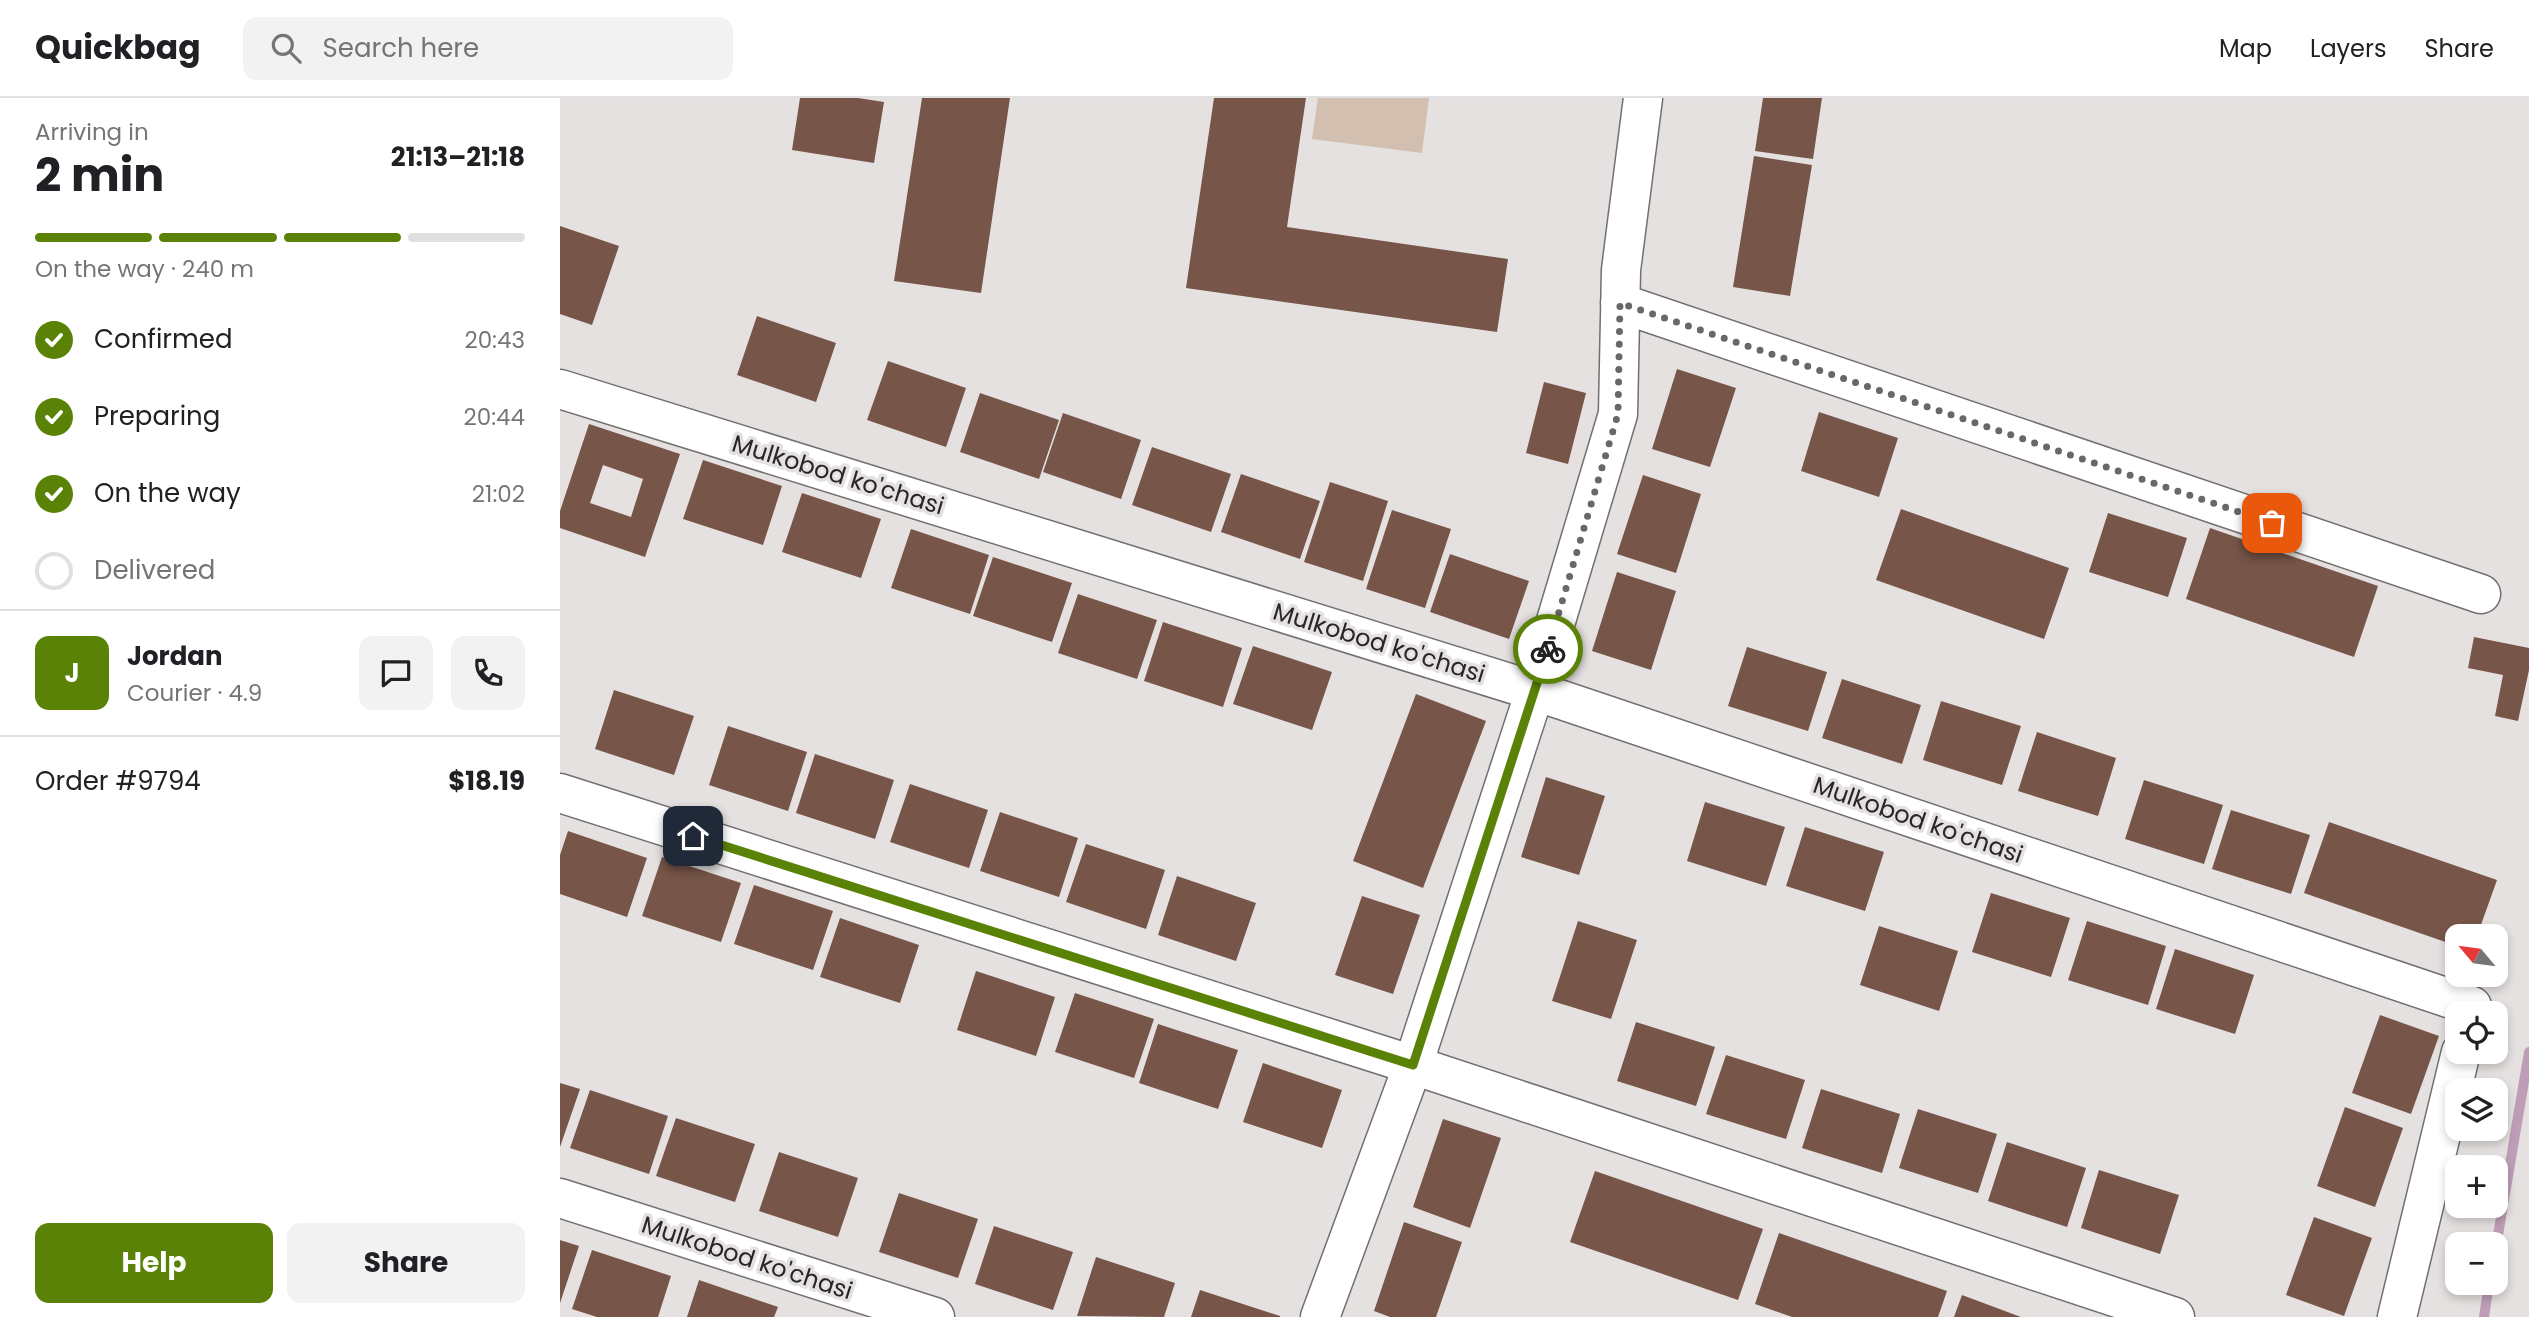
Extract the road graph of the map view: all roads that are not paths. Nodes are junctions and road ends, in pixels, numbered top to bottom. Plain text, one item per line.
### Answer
1 (1643, 98) edge
2 (1620, 303) junction
3 (560, 389) edge
4 (2481, 594) dead end
5 (1535, 691) junction
6 (560, 793) edge
7 (2445, 1001) edge
8 (2458, 1064) edge
9 (1413, 1065) junction
10 (560, 1198) edge
11 (935, 1317) edge
12 (1320, 1317) edge
13 (2175, 1317) edge
14 (2397, 1317) edge

1 - 2 street
2 - 4 street
2 - 5 street
3 - 5 street, Mulkobod ko'chasi
5 - 7 street, Mulkobod ko'chasi
5 - 9 street
6 - 9 street
8 - 14 street
9 - 12 street
9 - 13 street
10 - 11 street, Mulkobod ko'chasi

